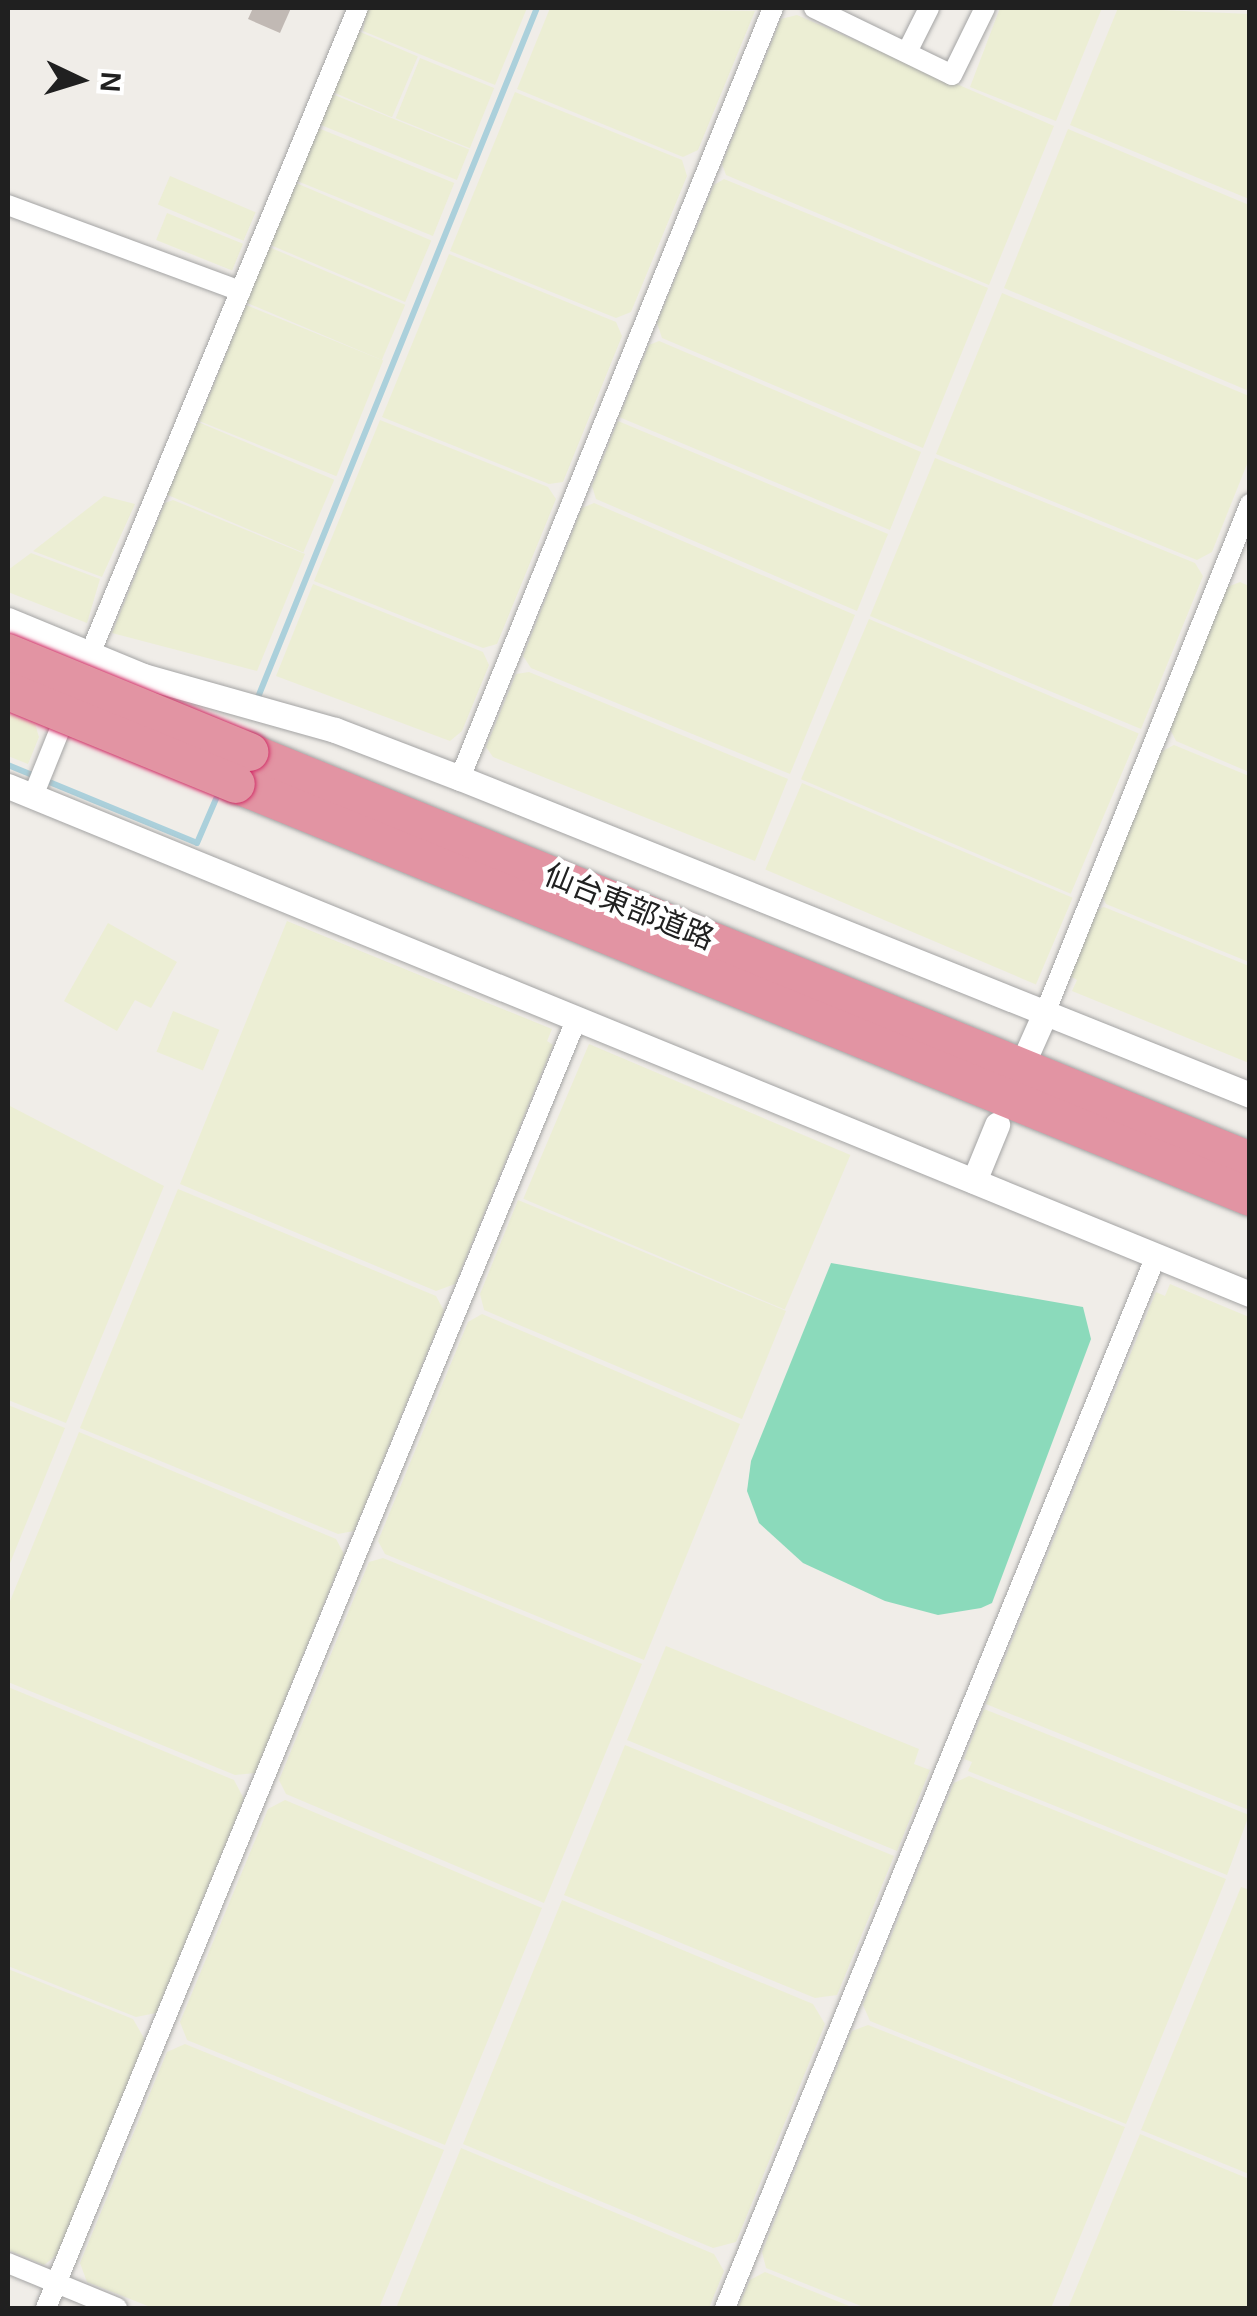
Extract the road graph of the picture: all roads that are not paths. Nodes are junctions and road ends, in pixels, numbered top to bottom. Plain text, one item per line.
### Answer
1 (358, 8) edge
2 (774, 8) edge
3 (928, 8) edge
4 (985, 8) edge
5 (823, 9) edge
6 (908, 50) junction
7 (8, 205) edge
8 (241, 291) junction
9 (1250, 504) edge
10 (8, 620) edge
11 (8, 654) edge
12 (90, 654) junction
13 (8, 691) edge
14 (242, 768) junction
15 (460, 778) junction
16 (38, 782) junction
17 (8, 786) edge
18 (1044, 1013) junction
19 (577, 1018) junction
20 (1029, 1049) dead end
21 (1250, 1095) edge
22 (997, 1124) dead end
23 (1250, 1162) edge
24 (974, 1181) junction
25 (1250, 1197) edge
26 (1156, 1256) junction
27 (1250, 1294) edge
28 (8, 2263) edge
29 (56, 2284) junction
30 (46, 2308) edge
31 (117, 2308) edge
32 (725, 2308) edge

1 - 8 street
2 - 15 street
3 - 6 street
4 - 6 street
5 - 6 street
7 - 8 street
8 - 12 street
9 - 18 street
10 - 12 street
11 - 14 highway, 仙台東部道路, bridge
12 - 15 street
12 - 16 street
13 - 14 highway, 仙台東部道路, bridge
14 - 23 highway, 仙台東部道路
14 - 25 highway, 仙台東部道路
15 - 18 street
16 - 17 street
16 - 19 street
18 - 20 street
18 - 21 street
19 - 24 street
19 - 29 street
22 - 24 street
24 - 26 street
26 - 27 street
26 - 32 street
28 - 29 street
29 - 30 street
29 - 31 street

